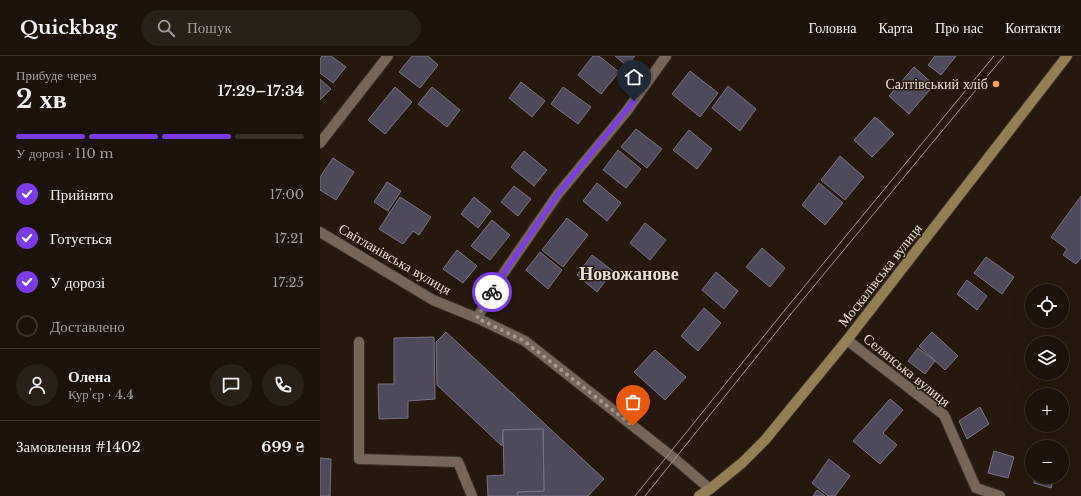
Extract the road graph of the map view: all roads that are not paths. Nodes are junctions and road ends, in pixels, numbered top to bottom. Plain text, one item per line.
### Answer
1 (388, 56) edge
2 (666, 56) edge
3 (1068, 56) edge
4 (320, 143) edge
5 (320, 232) edge
6 (477, 318) junction
7 (848, 340) junction
8 (359, 342) dead end
9 (710, 489) junction
10 (975, 492) edge
11 (472, 496) edge
12 (699, 496) edge
13 (1000, 496) edge

1 - 4 street
2 - 6 street
3 - 7 street, Москалівська вулиця
5 - 6 street, Світланівська вулиця
6 - 9 street, Світланівська вулиця
7 - 9 street, Москалівська вулиця
7 - 10 street, Селянська вулиця
8 - 11 street
9 - 12 street, Москалівська вулиця
10 - 13 street, Селянська вулиця

